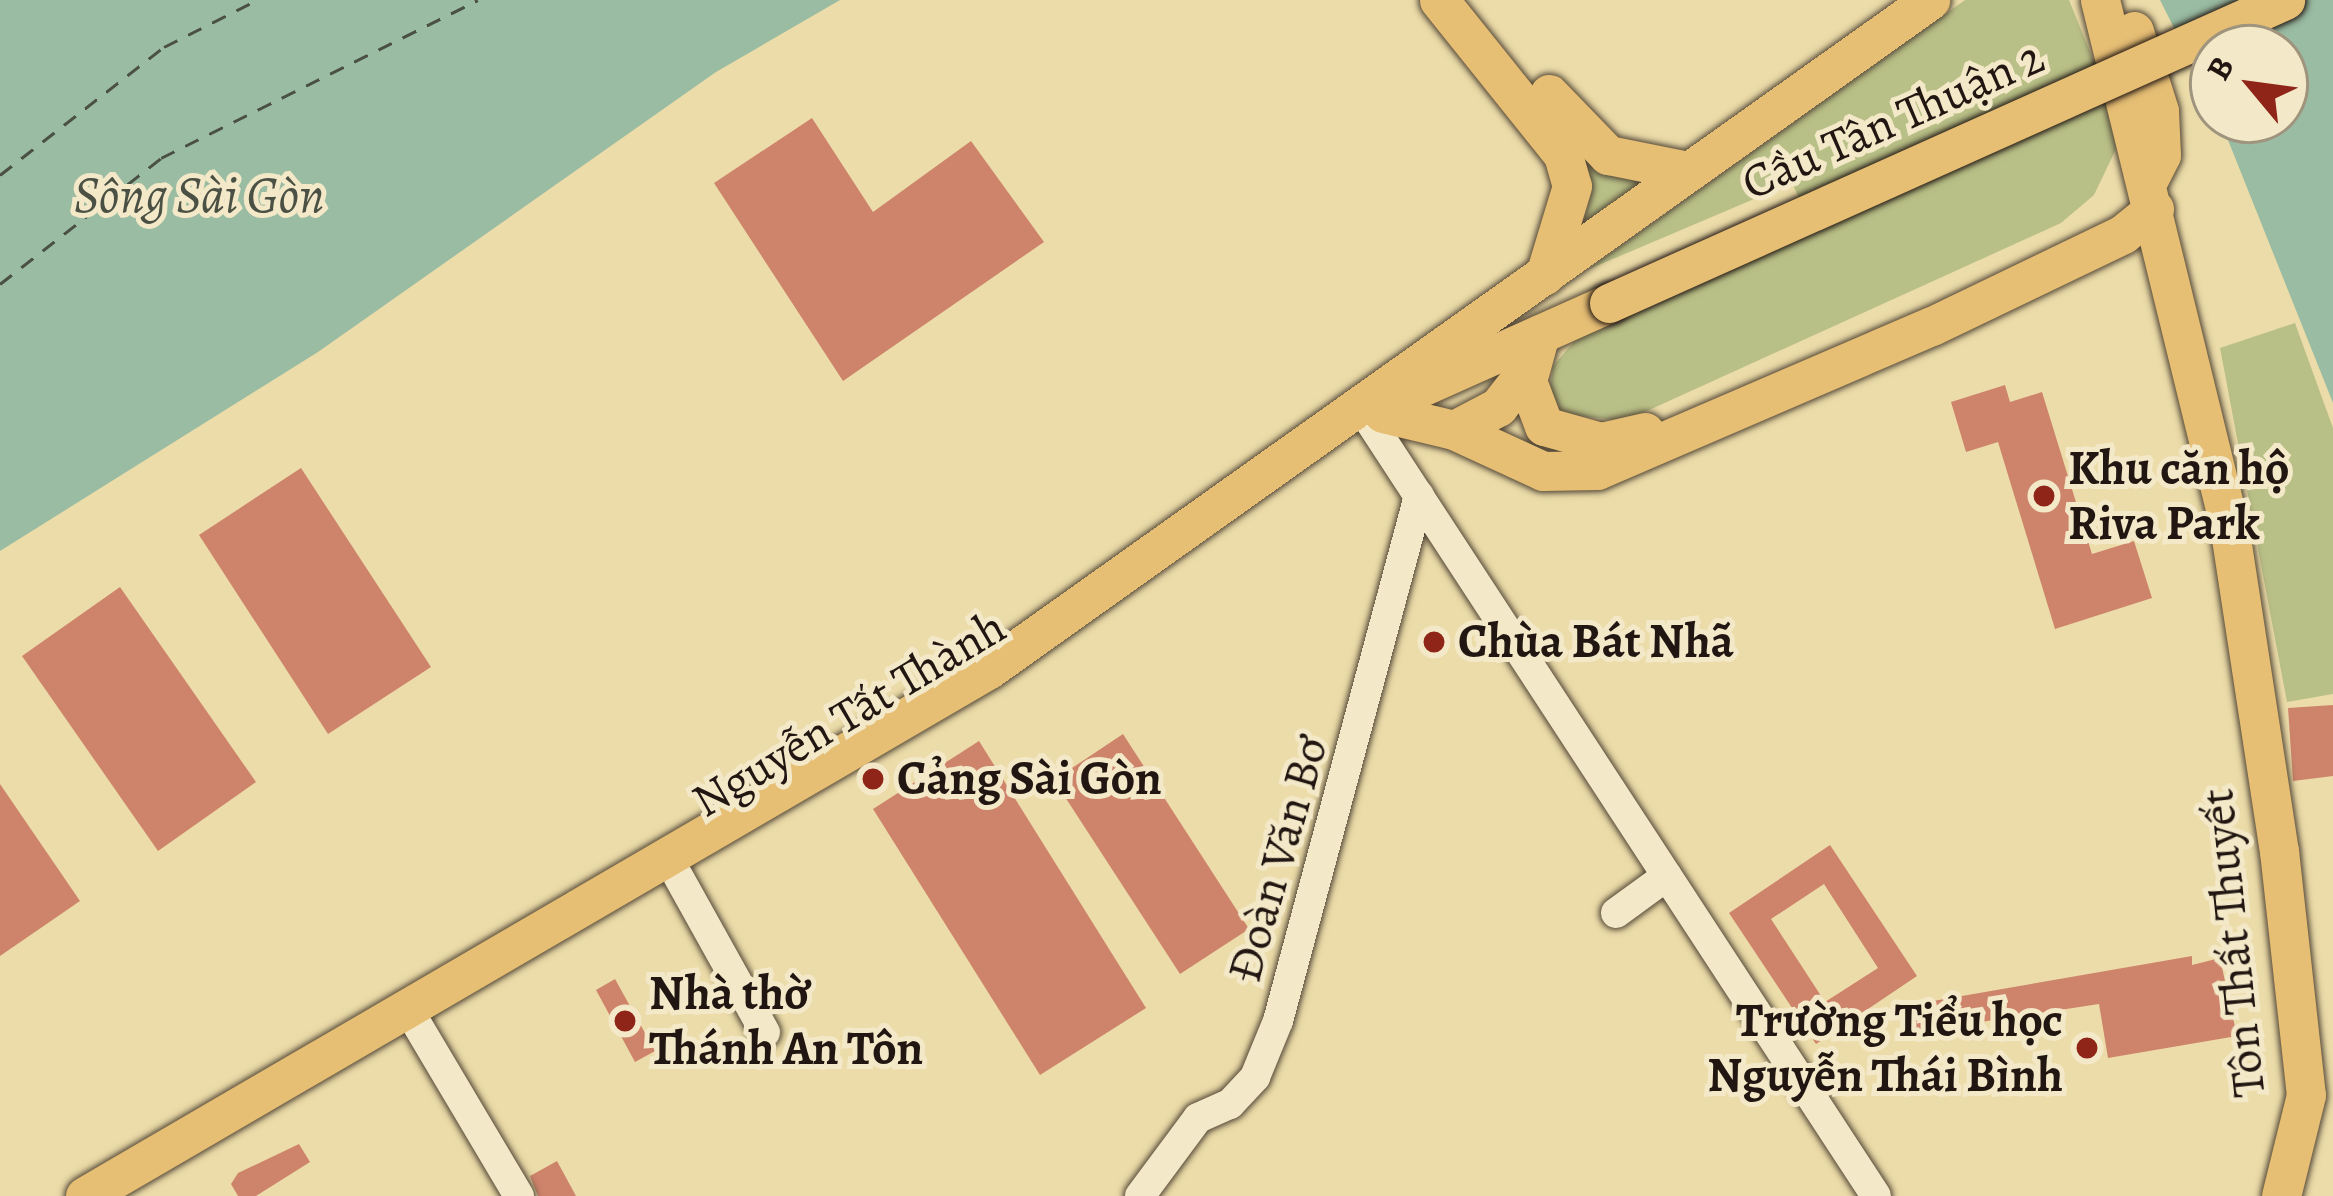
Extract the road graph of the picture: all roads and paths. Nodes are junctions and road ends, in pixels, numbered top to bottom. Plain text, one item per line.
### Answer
1 (1439, 0) edge
2 (1471, 0) edge
3 (1930, 0) edge
4 (2082, 0) edge
5 (2100, 0) edge
6 (2121, 0) edge
7 (2242, 0) edge
8 (2284, 0) edge
9 (2114, 61) junction
10 (1688, 171) junction
11 (2145, 204) junction
12 (1545, 276) junction
13 (1606, 295) junction
14 (1536, 350) junction
15 (1436, 352) junction
16 (1377, 418) junction
17 (1454, 430) junction
18 (1419, 496) junction
19 (677, 876) junction
20 (1667, 876) junction
21 (1616, 913) dead end
22 (418, 1027) junction
23 (765, 1032) dead end
24 (85, 1196) edge
25 (127, 1196) edge
26 (519, 1196) edge
27 (1140, 1196) edge
28 (1876, 1196) edge
29 (2281, 1196) edge

1 - 12 main road
2 - 10 main road
3 - 10 main road, Nguyễn Tất Thành
4 - 9 main road
5 - 9 main road
6 - 11 main road
7 - 13 main road, Cầu Tân Thuận 2
8 - 13 main road, Cầu Tân Thuận 2, bridge
9 - 11 main road, Tôn Thất Thuyết
10 - 12 main road, Nguyễn Tất Thành
11 - 14 main road
11 - 17 main road
11 - 29 main road, Tôn Thất Thuyết
12 - 15 main road, Nguyễn Tất Thành
13 - 14 main road, Nguyễn Tất Thành
13 - 15 main road, Nguyễn Tất Thành
14 - 16 main road, Nguyễn Tất Thành
14 - 17 main road
15 - 24 main road, Nguyễn Tất Thành
16 - 17 main road
16 - 18 street
16 - 19 main road, Nguyễn Tất Thành
18 - 20 street
18 - 27 street, Đoàn Văn Bơ
19 - 22 main road, Nguyễn Tất Thành
19 - 23 street
20 - 21 street
20 - 28 street
22 - 25 main road, Nguyễn Tất Thành
22 - 26 street

